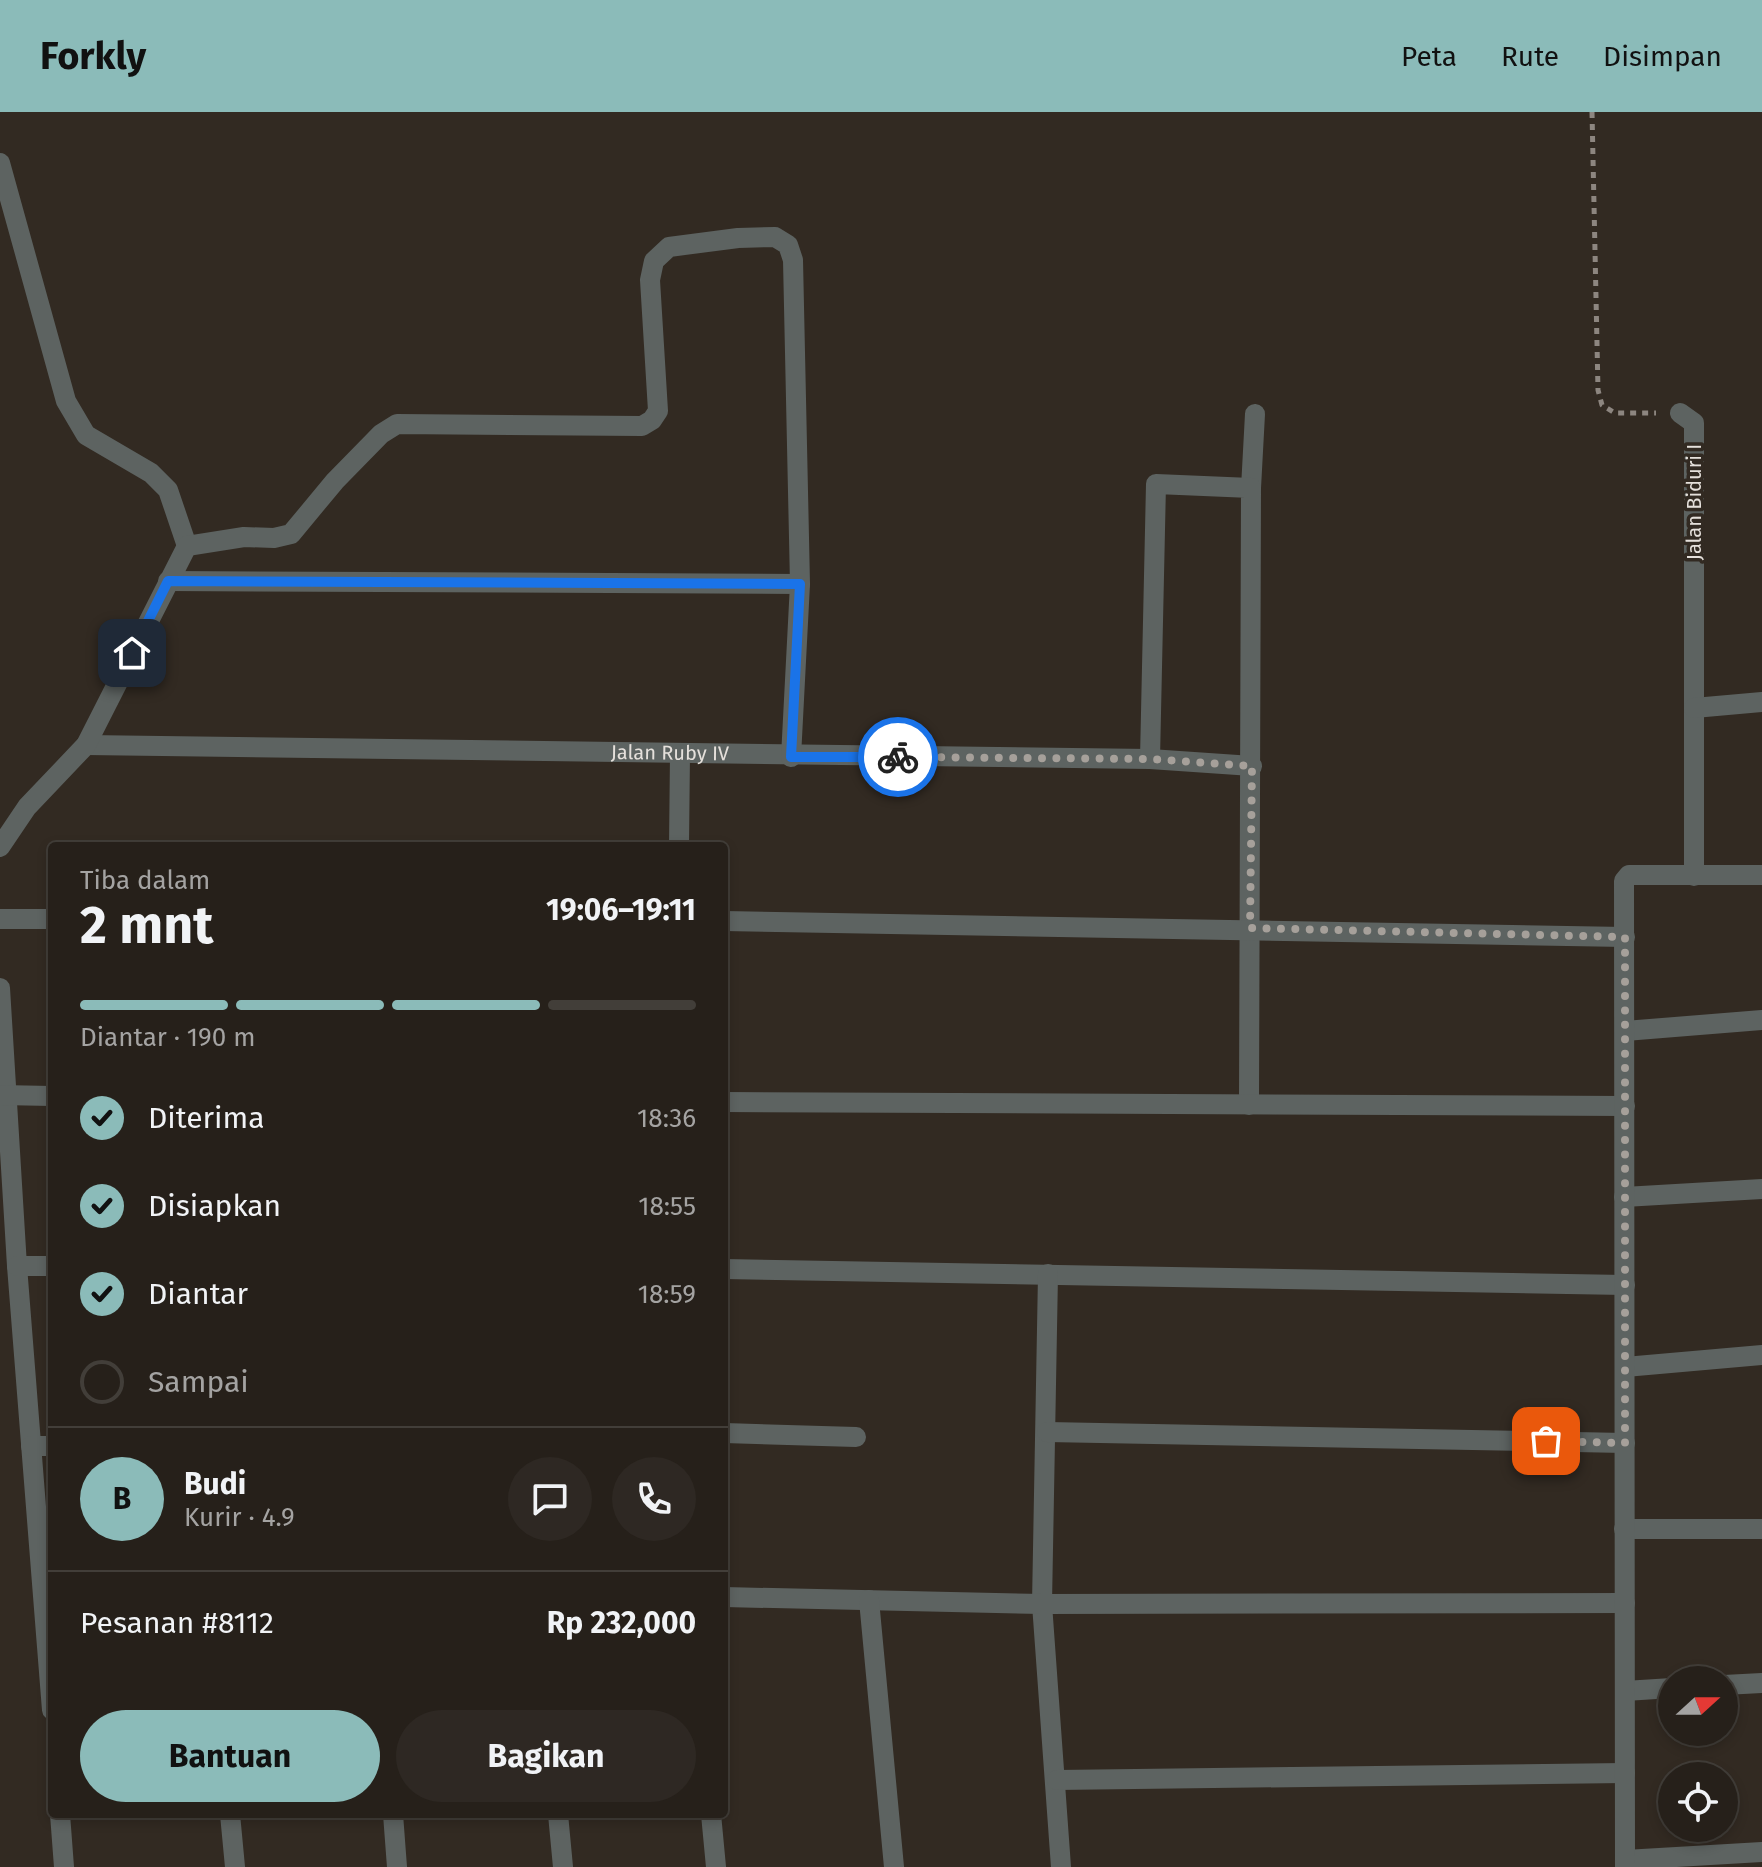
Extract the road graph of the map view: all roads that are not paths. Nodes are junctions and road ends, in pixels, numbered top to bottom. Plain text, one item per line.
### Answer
1 (0, 163) edge
2 (1680, 413) road end
3 (1255, 414) dead end
4 (1251, 488) junction
5 (187, 546) junction
6 (168, 581) junction
7 (800, 584) junction
8 (1762, 702) edge
9 (1694, 708) junction
10 (86, 745) junction
11 (680, 754) junction
12 (791, 757) junction
13 (1150, 759) junction
14 (1252, 766) junction
15 (679, 842) edge
16 (0, 847) edge
17 (1762, 875) edge
18 (1694, 876) junction
19 (0, 919) edge
20 (48, 919) edge
21 (728, 921) edge
22 (1250, 928) junction
23 (1625, 937) junction
24 (0, 988) edge
25 (1762, 1020) edge
26 (1625, 1031) junction
27 (3, 1095) edge
28 (48, 1096) edge
29 (728, 1102) edge
30 (1249, 1105) junction
31 (1625, 1106) junction
32 (1762, 1189) edge
33 (1624, 1197) junction
34 (17, 1266) junction
35 (48, 1266) edge
36 (728, 1269) edge
37 (1048, 1274) junction
38 (1625, 1285) junction
39 (1762, 1355) edge
40 (1625, 1367) junction
41 (1047, 1432) junction
42 (728, 1433) edge
43 (856, 1437) dead end
44 (1625, 1443) junction
45 (31, 1446) junction
46 (48, 1446) edge
47 (1624, 1529) junction
48 (1762, 1529) edge
49 (48, 1596) edge
50 (728, 1597) edge
51 (869, 1600) junction
52 (1625, 1603) junction
53 (1042, 1604) junction
54 (1762, 1683) edge
55 (1738, 1684) edge
56 (1658, 1689) edge
57 (1625, 1691) junction
58 (1625, 1773) junction
59 (1057, 1780) junction
60 (60, 1818) edge
61 (230, 1818) edge
62 (393, 1818) edge
63 (558, 1818) edge
64 (711, 1818) edge
65 (1762, 1852) edge
66 (1625, 1864) edge
67 (64, 1867) edge
68 (235, 1867) edge
69 (397, 1867) edge
70 (563, 1867) edge
71 (716, 1867) edge
72 (894, 1867) edge
73 (1061, 1867) edge

1 - 5 street
2 - 9 street, Jalan Biduri I
3 - 4 street
4 - 13 street
4 - 14 street
5 - 6 street
5 - 7 street
6 - 7 street
6 - 10 street
7 - 12 street
8 - 9 street
9 - 18 street, Jalan Biduri I
10 - 11 street, Jalan Ruby IV
10 - 16 street
11 - 12 street, Jalan Ruby IV
11 - 15 street
12 - 13 street, Jalan Ruby IV
13 - 14 street, Jalan Ruby IV
14 - 22 street
17 - 18 street
18 - 23 street
19 - 20 street
21 - 22 street
22 - 23 street
22 - 30 street
23 - 26 street
24 - 27 street
25 - 26 street
26 - 31 street
27 - 28 street
27 - 34 street
29 - 30 street
30 - 31 street
31 - 33 street
32 - 33 street
33 - 38 street
34 - 35 street
34 - 45 street
36 - 37 street
37 - 38 street
37 - 41 street
38 - 40 street
39 - 40 street
40 - 44 street
41 - 44 street
41 - 53 street
42 - 43 street
44 - 47 street
45 - 46 street
45 - 49 street
47 - 48 street
47 - 52 street
50 - 51 street
51 - 53 street
51 - 72 street
52 - 53 street
52 - 57 street
53 - 59 street
54 - 55 street
56 - 57 street
57 - 58 street
58 - 59 street
58 - 66 street
59 - 73 street
60 - 67 street
61 - 68 street
62 - 69 street
63 - 70 street
64 - 71 street
65 - 66 street

